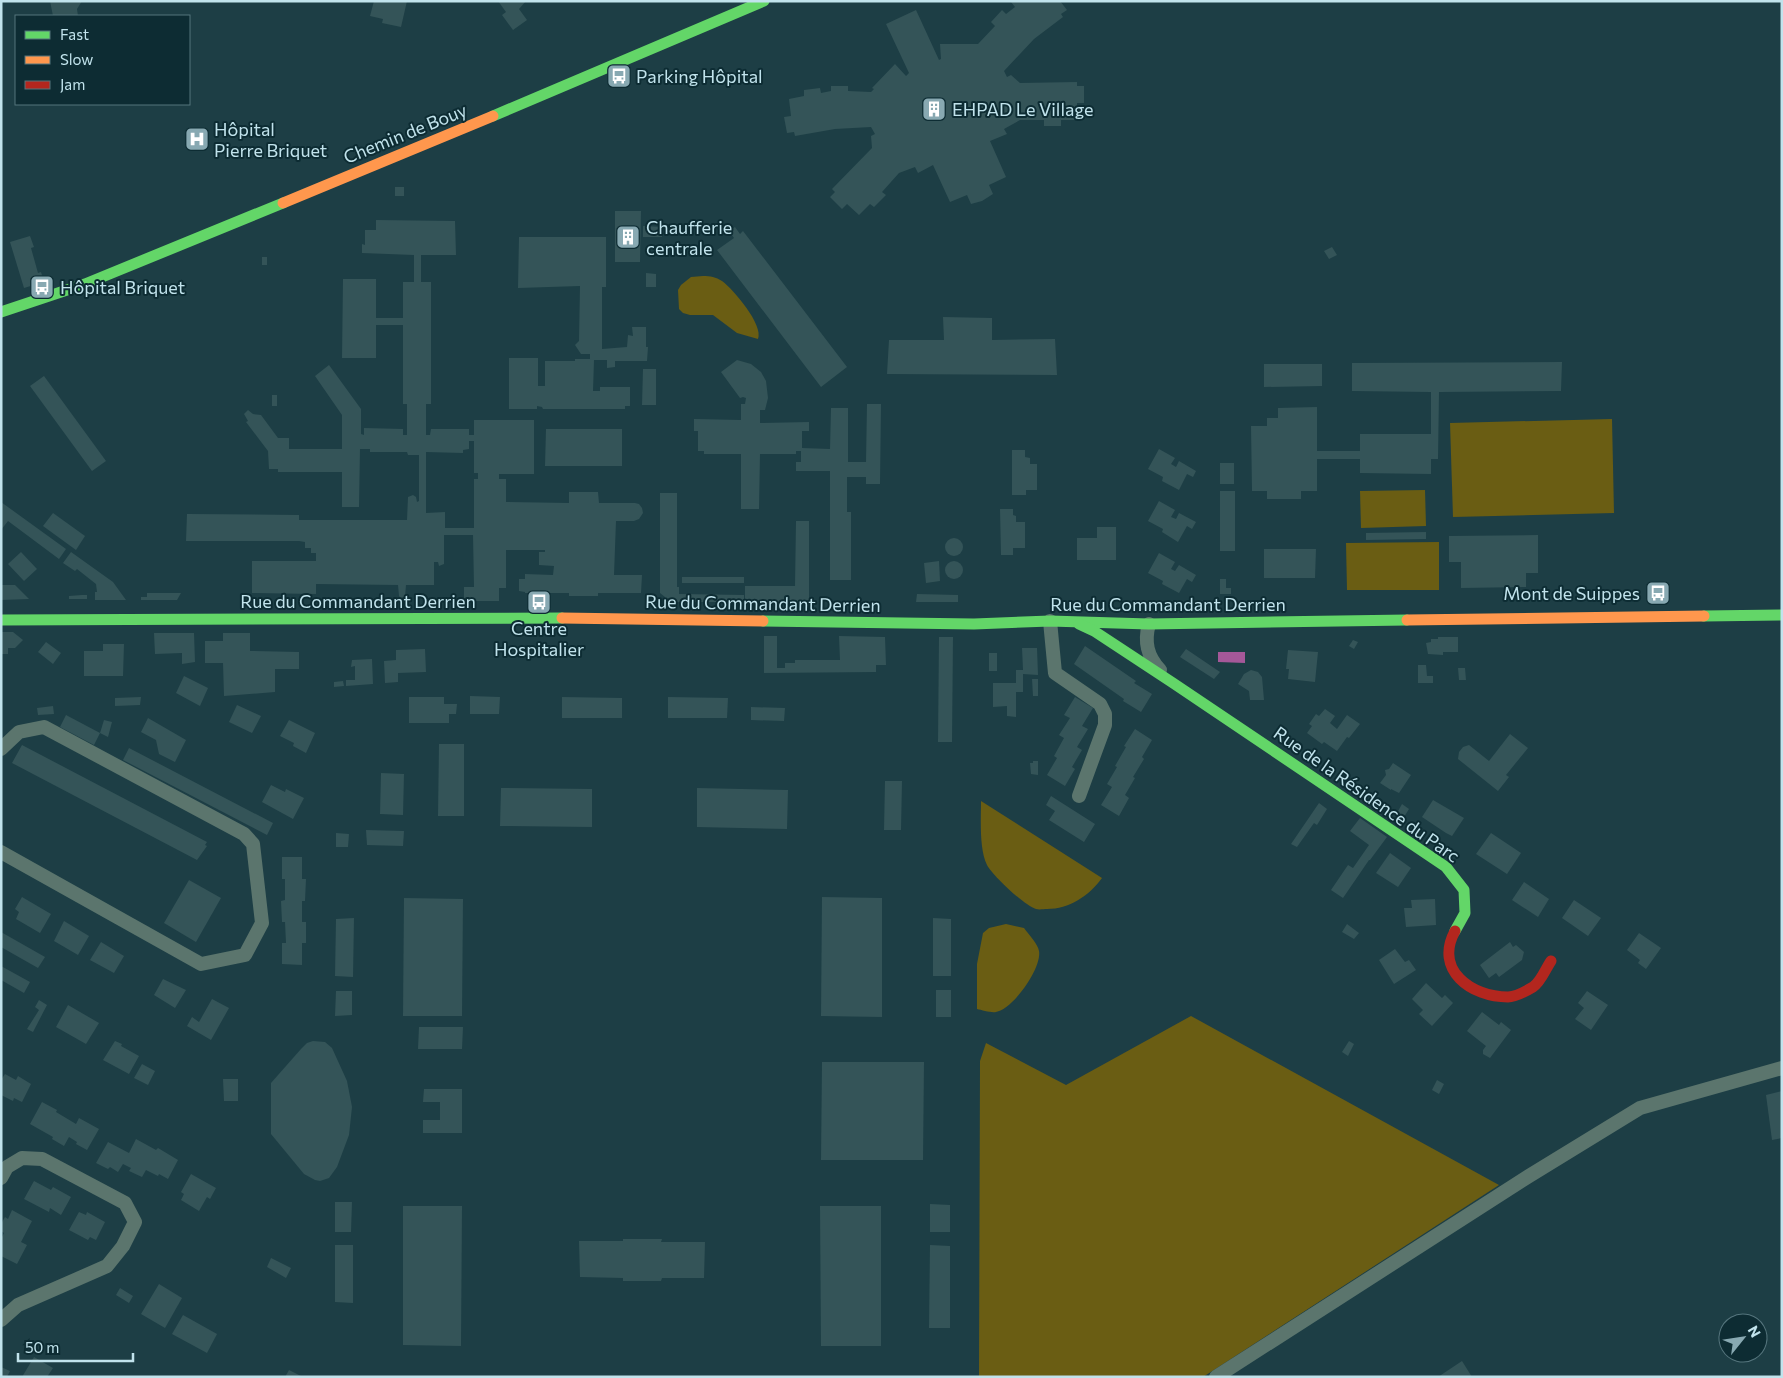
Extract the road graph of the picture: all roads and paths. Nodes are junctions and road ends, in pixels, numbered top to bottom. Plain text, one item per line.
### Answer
1 (764, 1) edge
2 (1, 312) edge
3 (1782, 615) edge
4 (1, 620) edge
5 (1525, 620) junction
6 (1050, 621) junction
7 (1071, 622) junction
8 (1149, 624) junction
9 (1782, 626) edge
10 (1173, 683) junction
11 (1, 749) edge
12 (1078, 796) dead end
13 (1, 852) edge
14 (1551, 961) dead end
15 (1782, 1068) edge
16 (1, 1178) edge
17 (1, 1320) edge
18 (1216, 1377) edge

1 - 2 main road, Chemin de Bouy
3 - 5 main road, Rue du Commandant Derrien
4 - 6 main road, Rue du Commandant Derrien
5 - 8 main road, Rue du Commandant Derrien
5 - 9 main road, Rue du Commandant Derrien
6 - 7 main road, Rue du Commandant Derrien
6 - 12 street
7 - 8 main road, Rue du Commandant Derrien
7 - 10 main road, Rue de la Résidence du Parc
8 - 10 street, Rue de la Résidence du Parc
10 - 14 main road, Rue de la Résidence du Parc
11 - 13 street
15 - 18 street
16 - 17 street

